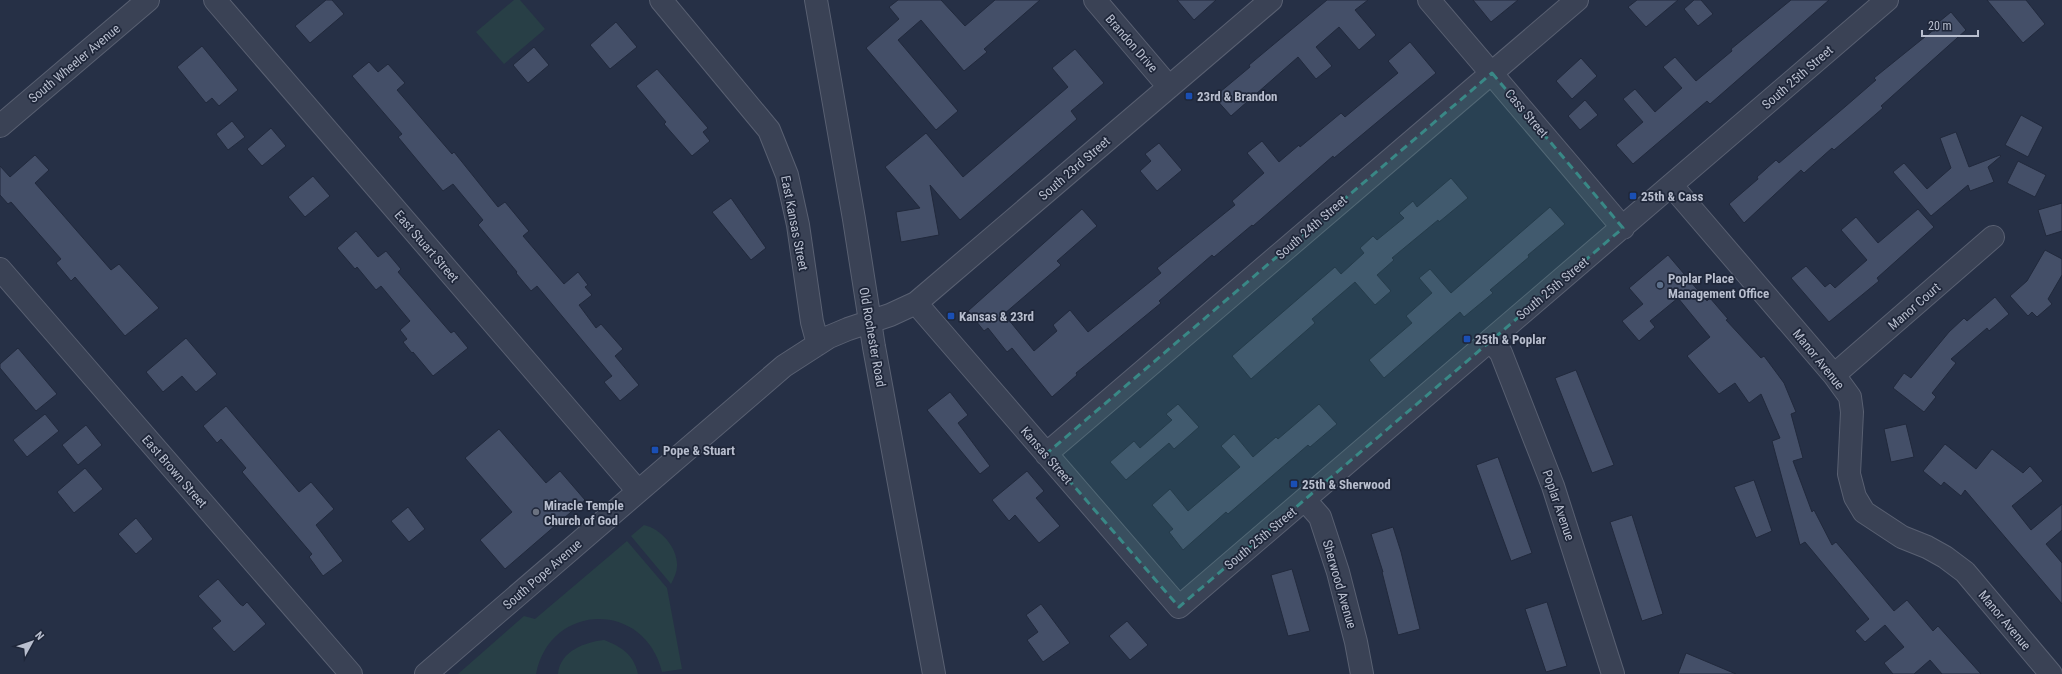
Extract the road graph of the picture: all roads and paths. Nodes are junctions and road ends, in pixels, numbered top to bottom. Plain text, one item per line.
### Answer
1 (148, 0) edge
2 (215, 0) edge
3 (661, 0) edge
4 (816, 0) edge
5 (1094, 0) edge
6 (1271, 0) edge
7 (1429, 0) edge
8 (1577, 0) edge
9 (1887, 0) edge
10 (1492, 72) junction
11 (1169, 87) junction
12 (0, 126) edge
13 (1672, 186) junction
14 (1623, 228) junction
15 (1993, 237) dead end
16 (0, 269) edge
17 (916, 303) junction
18 (870, 322) junction
19 (1491, 341) junction
20 (818, 344) junction
21 (1834, 375) junction
22 (1046, 454) junction
23 (638, 492) junction
24 (1305, 500) junction
25 (1179, 607) joint
26 (351, 674) edge
27 (426, 674) edge
28 (934, 674) edge
29 (1362, 674) edge
30 (1614, 674) edge
31 (2051, 674) edge

1 - 12 street, South Wheeler Avenue
2 - 23 street, East Stuart Street
3 - 20 street, East Kansas Street
4 - 18 street, Old Rochester Road
5 - 11 street, Brandon Drive
6 - 11 street, South 23rd Street
7 - 10 street, Cass Street
8 - 10 street, South 24th Street
9 - 13 street, South 25th Street
10 - 14 street, Cass Street
10 - 22 street, South 24th Street
11 - 17 street, South 23rd Street
13 - 14 street, South 25th Street
13 - 21 street, Manor Avenue
14 - 19 street, South 25th Street
15 - 21 street, Manor Court
16 - 26 street, East Brown Street
17 - 18 street, South 23rd Street
17 - 22 street, Kansas Street
18 - 20 street, South Pope Avenue
18 - 28 street, Old Rochester Road
19 - 24 street, South 25th Street
19 - 30 street, Poplar Avenue
20 - 23 street, South Pope Avenue
21 - 31 street, Manor Avenue
22 - 25 street, Kansas Street
23 - 27 street, South Pope Avenue
24 - 25 street, South 25th Street
24 - 29 street, Sherwood Avenue

